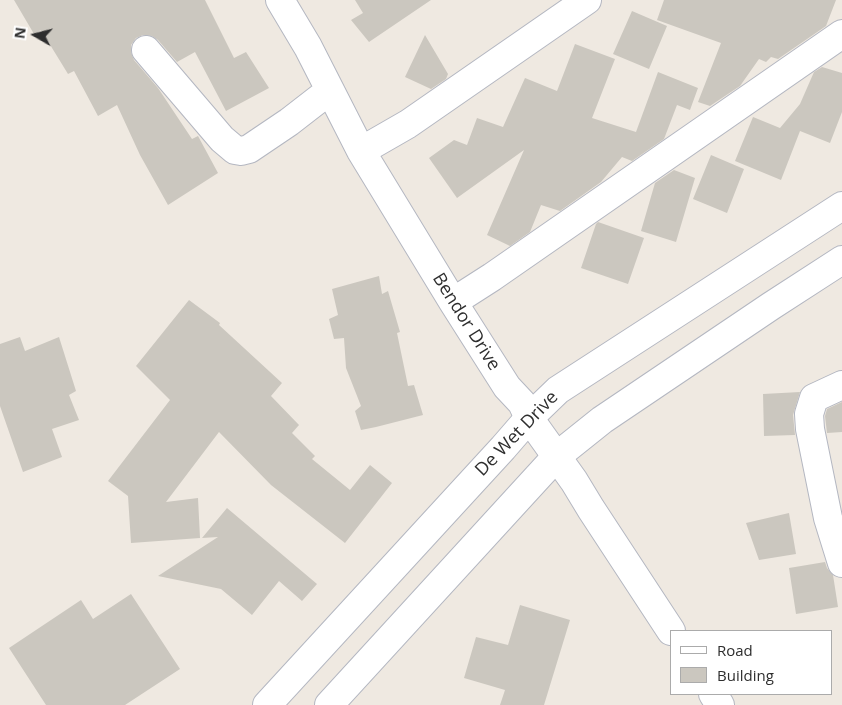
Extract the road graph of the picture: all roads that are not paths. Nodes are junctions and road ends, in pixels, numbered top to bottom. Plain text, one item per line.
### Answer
1 (281, 0) edge
2 (587, 0) edge
3 (842, 34) edge
4 (146, 50) dead end
5 (329, 91) junction
6 (361, 151) junction
7 (842, 206) edge
8 (842, 260) edge
9 (453, 302) junction
10 (842, 384) edge
11 (529, 418) junction
12 (557, 456) junction
13 (842, 563) edge
14 (670, 630) edge
15 (266, 705) edge
16 (329, 705) edge

1 - 5 street, Bendor Drive
2 - 6 street
3 - 9 street
4 - 5 street
5 - 6 street, Bendor Drive
6 - 9 street, Bendor Drive
7 - 11 street, De Wet Drive
8 - 12 street
9 - 11 street, Bendor Drive
10 - 13 street
11 - 12 street, Bendor Drive
11 - 15 street, De Wet Drive
12 - 14 street, Bendor Drive
12 - 16 street

